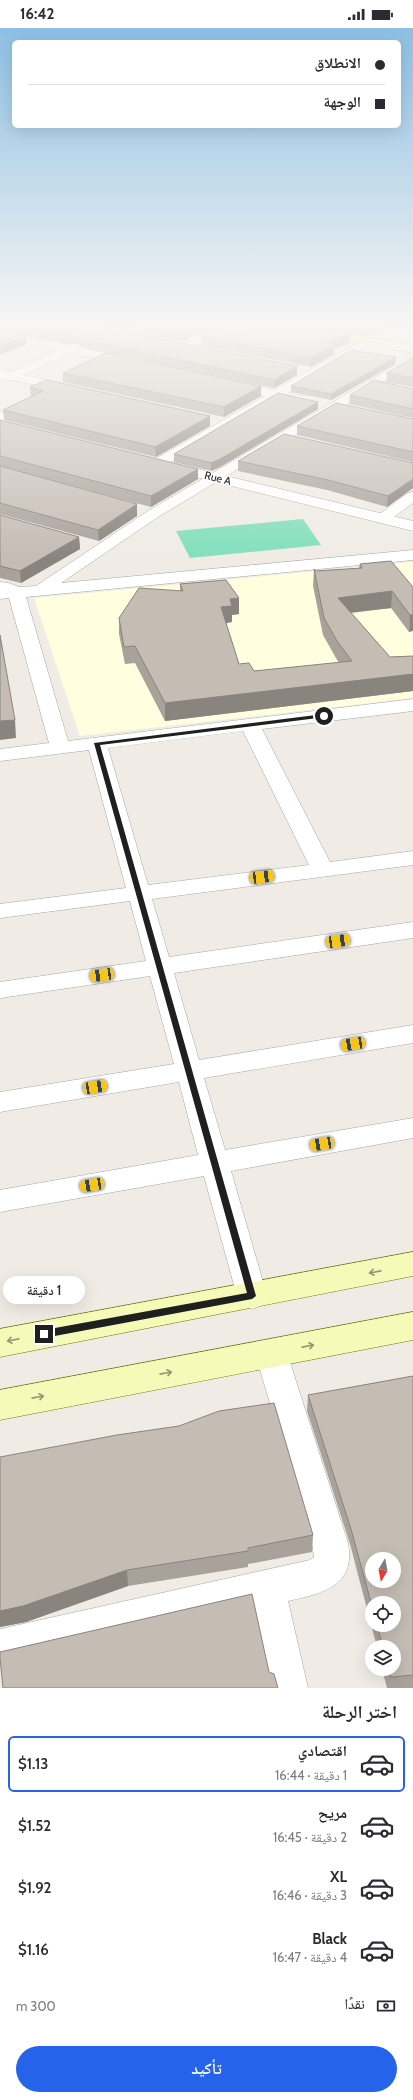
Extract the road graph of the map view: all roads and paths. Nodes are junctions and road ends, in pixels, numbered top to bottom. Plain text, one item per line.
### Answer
1 (257, 404) edge
2 (324, 404) edge
3 (339, 404) edge
4 (335, 407) junction
5 (350, 410) edge
6 (0, 416) edge
7 (208, 420) edge
8 (223, 423) junction
9 (0, 425) edge
10 (282, 438) junction
11 (297, 441) edge
12 (221, 475) junction
13 (413, 496) edge
14 (138, 510) edge
15 (154, 514) junction
16 (387, 515) junction
17 (413, 517) edge
18 (413, 526) edge
19 (79, 543) edge
20 (101, 549) junction
21 (413, 555) edge
22 (0, 585) edge
23 (42, 589) junction
24 (8, 593) edge
25 (413, 705) edge
26 (250, 725) junction
27 (97, 743) junction
28 (60, 748) junction
29 (0, 755) edge
30 (413, 858) edge
31 (323, 870) junction
32 (139, 893) junction
33 (0, 911) edge
34 (413, 930) edge
35 (160, 967) junction
36 (0, 990) edge
37 (413, 1034) edge
38 (189, 1072) junction
39 (0, 1102) edge
40 (413, 1128) edge
41 (215, 1163) junction
42 (0, 1201) edge
43 (413, 1264) edge
44 (252, 1296) junction
45 (413, 1326) edge
46 (0, 1343) edge
47 (271, 1353) junction
48 (0, 1405) edge
49 (266, 1588) junction
50 (0, 1648) edge
51 (289, 1688) edge

1 - 8 street
2 - 4 street
3 - 4 street
4 - 5 street
4 - 10 street
6 - 9 street
7 - 8 street
8 - 12 street, Rue A
10 - 11 street
10 - 12 street
12 - 15 street
12 - 16 street, Rue A
13 - 16 street
14 - 15 street
15 - 20 street
16 - 17 street, Rue A
16 - 18 street, Rue A
19 - 20 street
20 - 23 street
21 - 23 street
22 - 24 street
23 - 24 street
24 - 28 street
25 - 26 street
26 - 27 street
26 - 31 street
27 - 28 street
27 - 32 street
28 - 29 street
30 - 31 street
31 - 32 street
32 - 33 street
32 - 35 street
34 - 35 street
35 - 36 street
35 - 38 street
37 - 38 street
38 - 39 street
38 - 41 street
40 - 41 street
41 - 42 street
41 - 44 street
43 -> 44 main road
44 -> 46 main road
47 -> 45 main road
48 -> 47 main road
47 - 49 street
49 - 50 street
49 - 51 street

